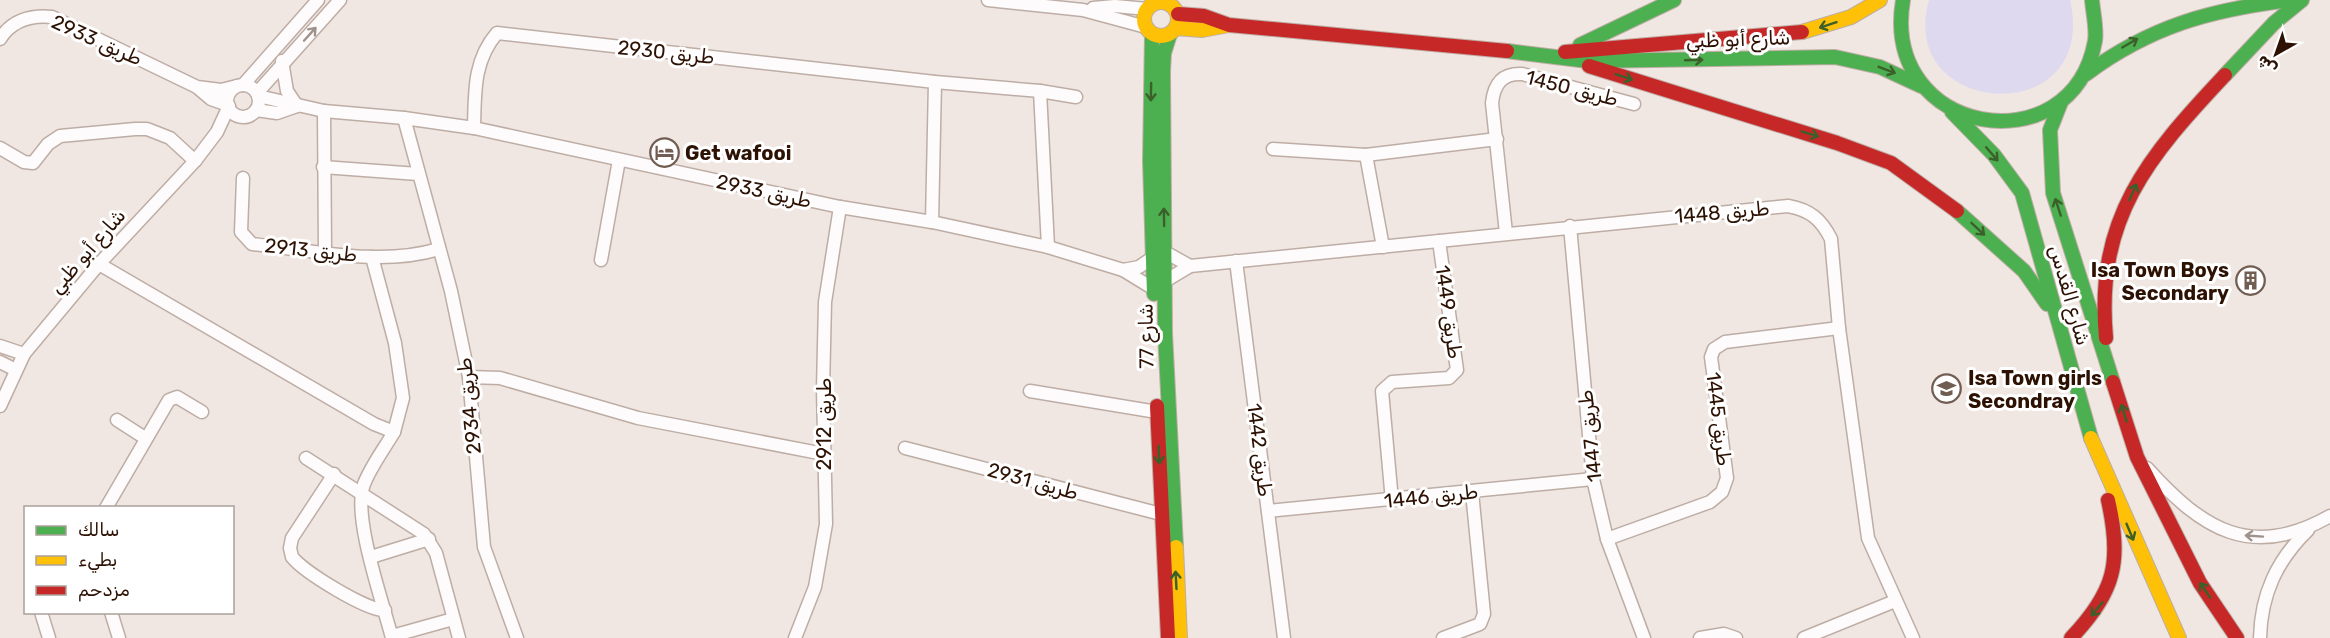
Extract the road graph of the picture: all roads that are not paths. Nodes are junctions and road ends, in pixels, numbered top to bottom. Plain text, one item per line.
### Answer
1 (318, 0) edge
2 (340, 0) edge
3 (988, 0) edge
4 (1674, 0) edge
5 (1881, 0) edge
6 (1903, 0) edge
7 (2092, 0) edge
8 (2290, 0) edge
9 (2301, 0) edge
10 (1152, 4) edge
11 (1175, 7) edge
12 (1083, 10) junction
13 (1228, 25) junction
14 (1149, 30) junction
15 (1173, 31) junction
16 (0, 39) edge
17 (273, 53) junction
18 (1568, 55) junction
19 (284, 63) junction
20 (2083, 76) junction
21 (935, 82) junction
22 (240, 86) junction
23 (1921, 86) junction
24 (197, 87) junction
25 (1040, 91) junction
26 (257, 94) junction
27 (1076, 97) dead end
28 (2061, 102) junction
29 (1634, 104) dead end
30 (228, 106) junction
31 (297, 106) junction
32 (256, 110) junction
33 (324, 111) junction
34 (1952, 112) junction
35 (241, 116) junction
36 (404, 118) junction
37 (474, 128) junction
38 (217, 132) junction
39 (1497, 139) junction
40 (0, 148) edge
41 (1273, 149) dead end
42 (1366, 155) junction
43 (619, 160) junction
44 (195, 161) junction
45 (323, 167) junction
46 (418, 174) junction
47 (243, 178) dead end
48 (840, 207) junction
49 (932, 222) junction
50 (1570, 226) junction
51 (1506, 233) junction
52 (1439, 241) junction
53 (1048, 247) junction
54 (1383, 247) junction
55 (439, 249) junction
56 (325, 252) junction
57 (1158, 255) junction
58 (372, 257) junction
59 (601, 260) dead end
60 (1236, 261) junction
61 (99, 264) junction
62 (1190, 266) junction
63 (1123, 270) junction
64 (1159, 285) junction
65 (2055, 314) junction
66 (1839, 327) junction
67 (0, 346) edge
68 (24, 354) junction
69 (0, 363) edge
70 (16, 370) junction
71 (2111, 372) junction
72 (469, 377) junction
73 (1030, 391) dead end
74 (0, 405) edge
75 (202, 412) dead end
76 (1157, 412) junction
77 (117, 420) dead end
78 (394, 432) junction
79 (145, 438) junction
80 (905, 448) dead end
81 (2096, 452) junction
82 (824, 454) junction
83 (2138, 457) junction
84 (306, 458) dead end
85 (334, 474) junction
86 (1593, 479) junction
87 (362, 491) junction
88 (1472, 492) junction
89 (1392, 501) junction
90 (107, 506) edge
91 (1268, 511) junction
92 (1161, 514) junction
93 (2330, 516) edge
94 (2311, 527) junction
95 (429, 539) junction
96 (1607, 539) junction
97 (371, 557) junction
98 (1894, 601) junction
99 (385, 610) junction
100 (42, 614) edge
101 (112, 614) edge
102 (453, 619) junction
103 (392, 637) edge
104 (49, 638) edge
105 (119, 638) edge
106 (459, 638) edge
107 (517, 638) edge
108 (795, 638) edge
109 (1168, 638) edge
110 (1180, 638) edge
111 (1284, 638) edge
112 (1443, 638) edge
113 (1644, 638) edge
114 (1700, 638) edge
115 (1736, 638) edge
116 (1804, 638) edge
117 (1913, 638) edge
118 (2072, 638) edge
119 (2179, 638) edge
120 (2237, 638) edge
121 (2260, 638) edge

1 - 17 street
19 -> 2 street
3 - 12 street
4 - 18 main road
5 -> 18 main road, شارع أبو ظبي
6 - 23 main road
7 - 20 main road
20 -> 8 main road
71 -> 9 main road
10 - 11 main road
10 - 12 street
10 - 14 main road
11 - 13 main road, شارع أبو ظبي
11 - 15 main road
12 - 14 street
13 - 15 main road, شارع أبو ظبي
13 - 18 main road, شارع أبو ظبي
14 - 15 main road
14 -> 57 main road, شارع 77
57 -> 15 main road, شارع 77
16 - 24 street, طريق 2933
17 - 19 street
17 - 22 street
18 -> 23 main road, شارع أبو ظبي
18 -> 65 main road
19 - 26 street
19 - 31 street
20 - 28 main road
21 - 25 street, طريق 2930
21 - 37 street, طريق 2930
21 - 49 street
22 - 24 street, طريق 2933
22 - 26 street
22 - 30 street
23 - 34 main road, شارع القدس
24 - 30 street, طريق 2933
25 - 27 street, طريق 2930
25 - 53 street
26 - 31 street, طريق 2933
26 - 32 street
28 - 34 main road
71 -> 28 main road, شارع القدس
29 - 39 street, طريق 1450
30 - 35 street
30 - 38 street, شارع أبو ظبي
31 - 32 street, طريق 2933
31 - 33 street, طريق 2933
32 - 35 street
33 - 36 street, طريق 2933
33 - 45 street
34 -> 65 main road, شارع القدس
35 - 38 street, شارع أبو ظبي
36 - 37 street, طريق 2933
36 - 46 street, طريق 2934
37 - 43 street, طريق 2933
38 - 44 street, شارع أبو ظبي
39 - 42 street
39 - 51 street, طريق 1450
40 - 44 street
41 - 42 street
42 - 54 street
43 - 48 street, طريق 2933
43 - 59 street
44 - 61 street, شارع أبو ظبي
45 - 46 street
45 - 56 street
46 - 55 street, طريق 2934
47 - 56 street, طريق 2913
48 - 49 street, طريق 2933
48 - 82 street, طريق 2912
49 - 53 street, طريق 2933
50 - 51 street, طريق 1448
50 - 66 street, طريق 1448
50 - 86 street, طريق 1447
51 - 52 street, طريق 1448
52 - 54 street, طريق 1448
52 - 89 street, طريق 1449
53 - 63 street, طريق 2933
54 - 60 street, طريق 1448
55 - 58 street, طريق 2913
55 - 72 street, طريق 2934
56 - 58 street, طريق 2913
57 - 62 street
57 - 63 street
57 - 64 main road, شارع 77
58 - 78 street
60 - 62 street, طريق 1448
60 - 91 street, طريق 1442
61 - 68 street, شارع أبو ظبي
61 - 78 street
62 - 64 street, طريق 1448
63 - 64 street, طريق 2933
64 - 76 main road, شارع 77
110 -> 64 main road, شارع 77
65 - 81 main road, شارع القدس
66 - 96 street, طريق 1445
66 - 98 street, طريق 1448
67 - 68 street
68 - 70 street, شارع أبو ظبي
69 - 70 street
70 - 74 street, شارع أبو ظبي
83 -> 71 main road, شارع القدس
72 - 82 street
72 - 107 street, طريق 2934
73 - 76 street
75 - 79 street
76 -> 92 main road, شارع 77
77 - 79 street
78 - 87 street
79 - 90 street
80 - 92 street, طريق 2931
81 -> 118 main road
81 -> 119 main road, شارع القدس
82 - 108 street, طريق 2912
94 -> 83 street
120 -> 83 main road, شارع القدس
84 - 85 street
85 - 87 street
85 - 99 street
86 - 88 street, طريق 1446
86 - 96 street, طريق 1447
87 - 95 street
87 - 97 street
88 - 89 street, طريق 1446
88 - 112 street
89 - 91 street, طريق 1446
91 - 111 street, طريق 1442
92 - 109 main road, شارع 77
93 - 94 street
94 - 121 street
95 - 97 street
95 - 102 street
96 - 113 street, طريق 1447
97 - 99 street
98 - 116 street
98 - 117 street, طريق 1448
99 - 103 street
100 - 104 street
101 - 105 street
102 - 103 street
102 - 106 street
114 - 115 street

